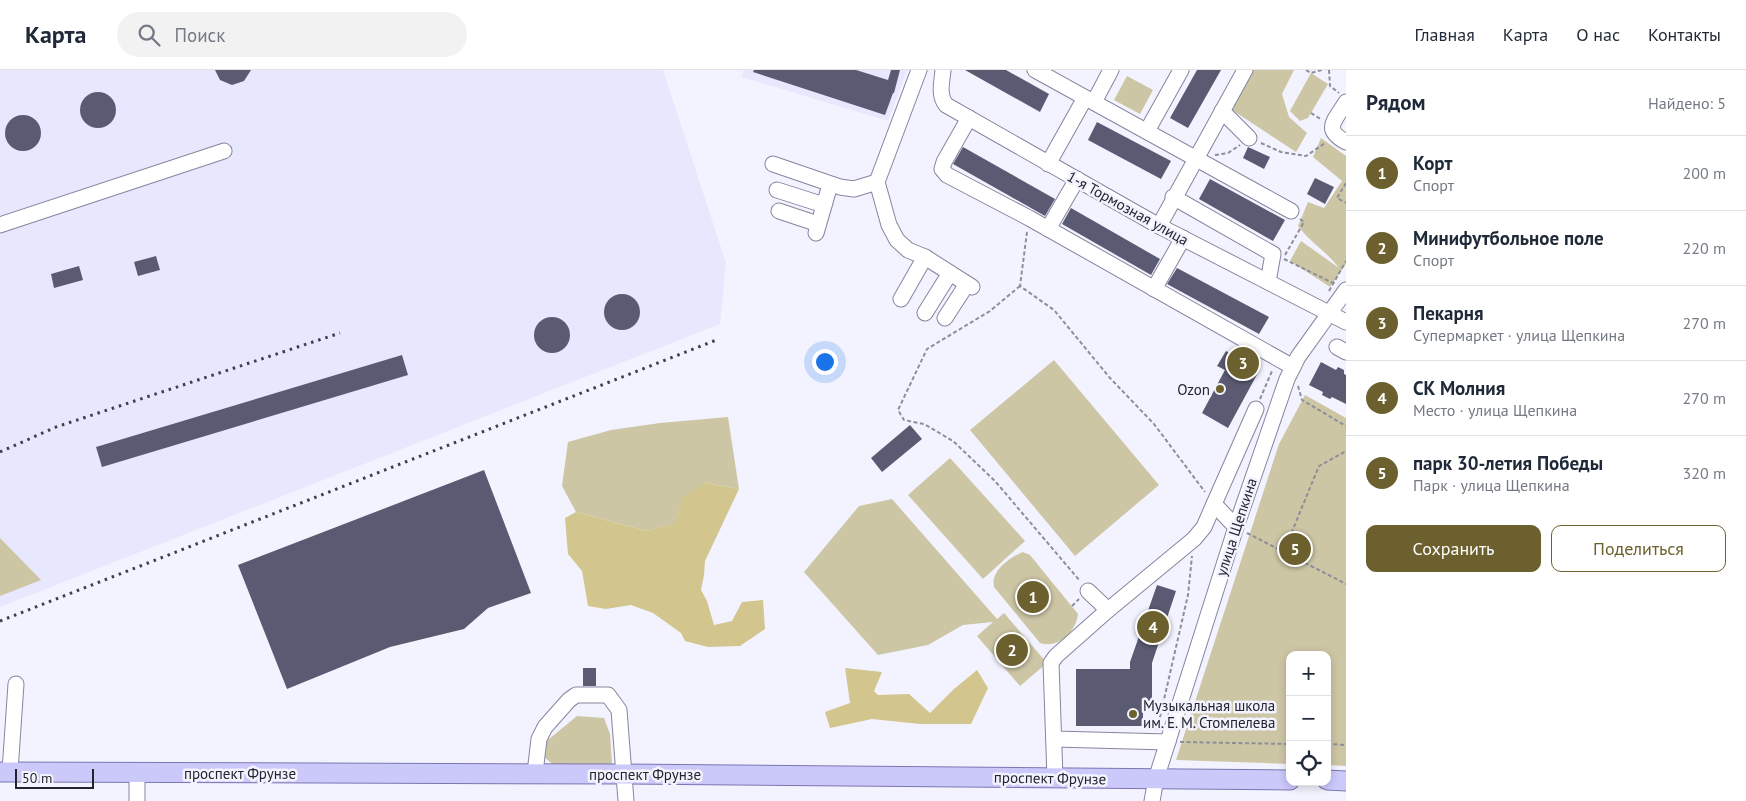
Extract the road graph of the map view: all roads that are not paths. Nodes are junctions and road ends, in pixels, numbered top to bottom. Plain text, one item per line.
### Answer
1 (918, 70) edge
2 (943, 70) edge
3 (1035, 70) edge
4 (1111, 70) edge
5 (1181, 70) edge
6 (1245, 70) edge
7 (1089, 100) junction
8 (1346, 102) edge
9 (1222, 111) junction
10 (969, 118) junction
11 (1147, 131) junction
12 (1249, 138) road end
13 (1341, 139) edge
14 (224, 151) dead end
15 (1195, 158) junction
16 (773, 164) dead end
17 (1048, 164) junction
18 (1077, 179) junction
19 (878, 182) junction
20 (830, 184) junction
21 (777, 190) dead end
22 (1173, 197) junction
23 (824, 205) junction
24 (779, 211) dead end
25 (1291, 211) road end
26 (0, 225) edge
27 (1159, 226) junction
28 (1048, 229) junction
29 (1183, 238) junction
30 (925, 258) junction
31 (950, 273) junction
32 (1268, 282) junction
33 (1340, 286) edge
34 (1154, 288) junction
35 (901, 299) dead end
36 (1324, 311) junction
37 (925, 313) dead end
38 (945, 318) dead end
39 (1346, 322) edge
40 (1293, 367) junction
41 (1256, 408) road end
42 (1214, 504) junction
43 (1236, 527) junction
44 (1088, 591) road end
45 (1108, 610) junction
46 (16, 684) dead end
47 (1054, 739) junction
48 (1161, 742) junction
49 (5, 771) edge
50 (137, 772) junction
51 (535, 773) junction
52 (624, 774) junction
53 (1055, 778) junction
54 (1156, 779) junction
55 (1286, 780) edge
56 (1331, 780) edge
57 (1346, 781) edge
58 (137, 801) edge
59 (626, 801) edge
60 (1152, 801) edge

1 - 19 street
2 - 10 street, 1-я Тормозная улица
3 - 7 street
4 - 7 street
5 - 11 street
6 - 9 street
7 - 11 street
7 - 17 street
8 - 13 street
9 - 12 street
9 - 15 street
10 - 17 street, 1-я Тормозная улица
10 - 28 street
11 - 15 street
14 - 26 street
15 - 22 street
15 - 25 street
16 - 20 street
17 - 18 street, 1-я Тормозная улица
18 - 27 street, 1-я Тормозная улица
18 - 28 street
19 - 20 street
19 - 30 street
20 - 23 street
21 - 23 street
22 - 27 street
22 - 32 street
23 - 24 street
27 - 29 street, 1-я Тормозная улица
28 - 34 street
29 - 32 street, 1-я Тормозная улица
29 - 34 street
30 - 31 street
30 - 35 street
31 - 37 street
31 - 38 street
32 - 36 street, 1-я Тормозная улица
33 - 36 street, улица Щепкина
34 - 40 street
36 - 39 street, 1-я Тормозная улица
36 - 40 street, улица Щепкина
40 - 43 street, улица Щепкина
41 - 42 street
42 - 43 street
42 - 45 street
43 - 48 street, улица Щепкина
44 - 45 street
45 - 47 street
46 - 49 street
47 - 48 street
47 - 53 street
48 - 54 street, улица Щепкина
49 - 50 main road, проспект Фрунзе
50 - 51 main road, проспект Фрунзе
50 - 58 street
51 - 52 main road, проспект Фрунзе
51 - 52 street
52 - 53 main road, проспект Фрунзе
52 - 59 street
53 - 54 main road, проспект Фрунзе
54 - 55 main road, проспект Фрунзе
54 - 60 street, улица Щепкина
56 - 57 main road

